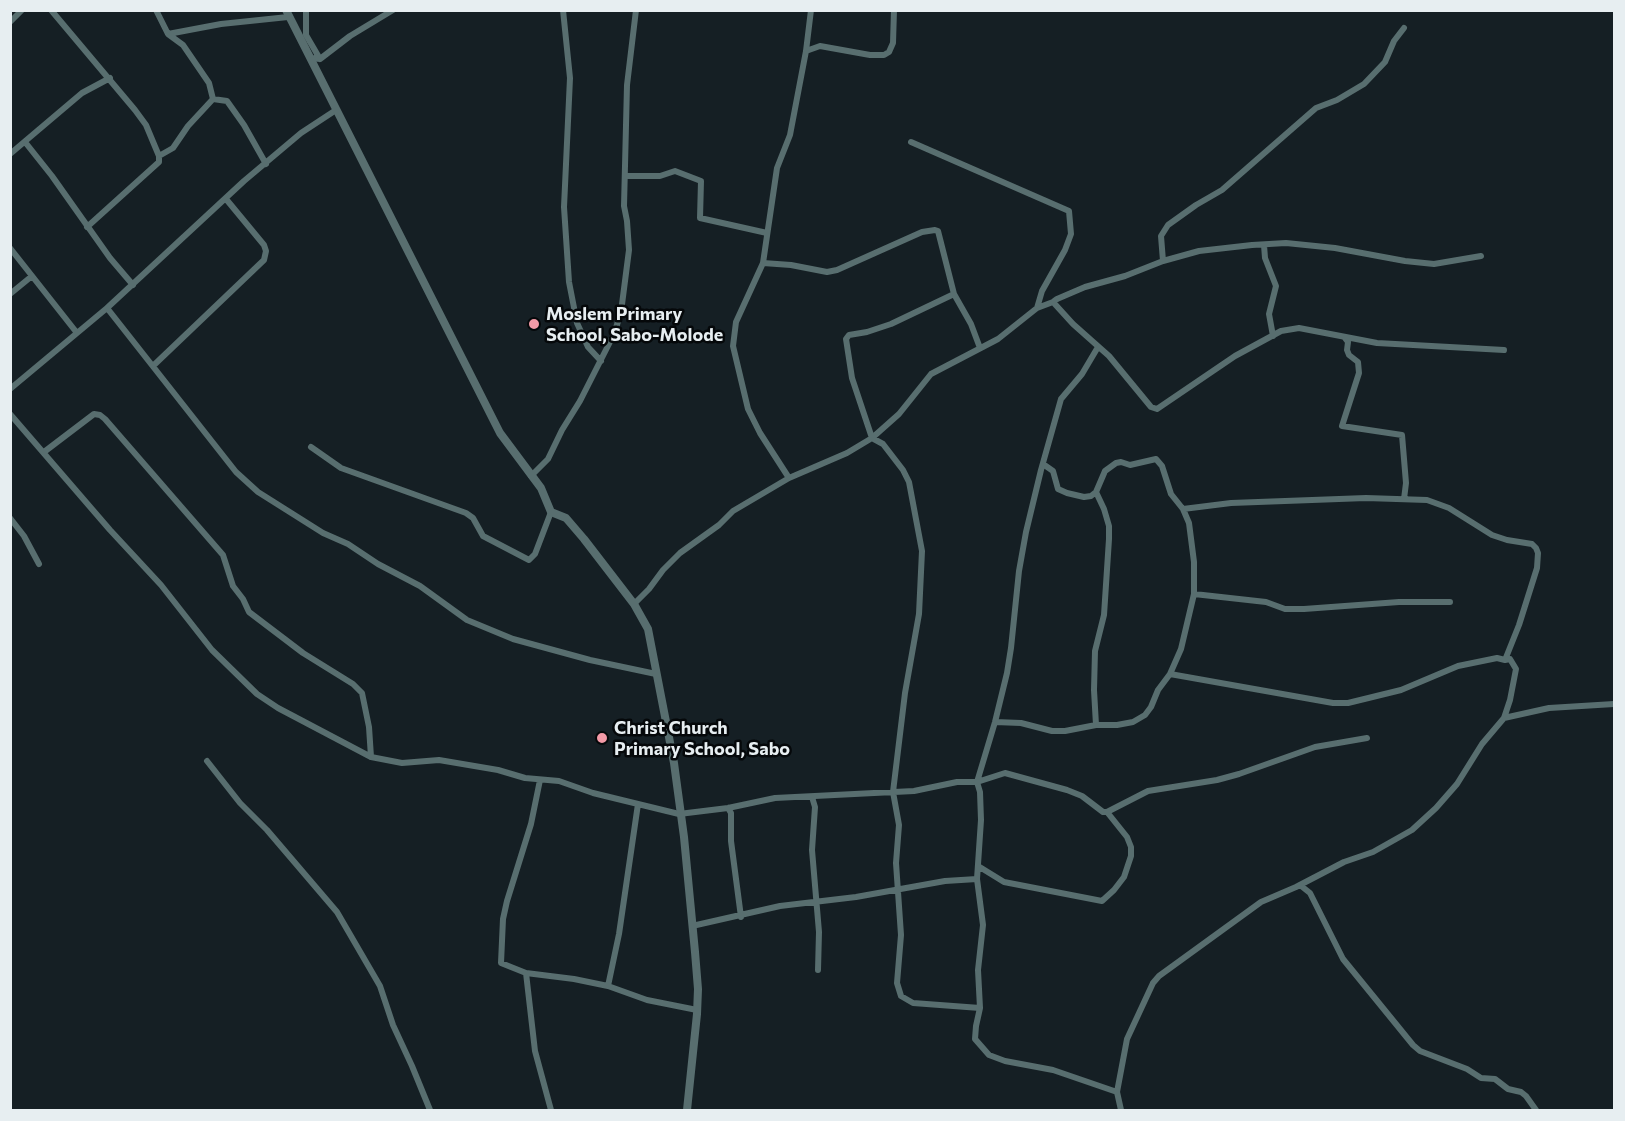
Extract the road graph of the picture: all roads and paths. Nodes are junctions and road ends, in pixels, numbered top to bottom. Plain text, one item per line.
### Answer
1 (22, 10) edge
2 (51, 10) edge
3 (156, 10) edge
4 (306, 10) edge
5 (393, 10) edge
6 (563, 10) edge
7 (636, 10) edge
8 (811, 10) edge
9 (894, 10) edge
10 (287, 14) edge
11 (382, 14) edge
12 (10, 22) edge
13 (1404, 28) dead end
14 (168, 34) junction
15 (806, 51) junction
16 (310, 58) junction
17 (320, 59) junction
18 (110, 78) junction
19 (213, 99) junction
20 (336, 110) junction
21 (25, 142) junction
22 (911, 142) dead end
23 (10, 154) edge
24 (159, 156) junction
25 (266, 164) junction
26 (625, 176) junction
27 (225, 199) junction
28 (87, 227) junction
29 (767, 233) junction
30 (1264, 244) junction
31 (10, 248) edge
32 (1481, 256) dead end
33 (1163, 261) junction
34 (763, 263) junction
35 (33, 276) junction
36 (133, 285) junction
37 (10, 294) edge
38 (954, 294) junction
39 (1053, 302) junction
40 (107, 308) junction
41 (1037, 308) junction
42 (77, 333) junction
43 (1273, 336) junction
44 (1345, 338) junction
45 (1098, 347) junction
46 (980, 348) junction
47 (1504, 350) dead end
48 (601, 361) junction
49 (154, 365) junction
50 (10, 389) edge
51 (10, 414) edge
52 (872, 438) junction
53 (311, 447) dead end
54 (44, 452) junction
55 (1043, 464) junction
56 (531, 476) junction
57 (789, 478) junction
58 (1096, 492) junction
59 (1404, 499) junction
60 (1184, 509) junction
61 (551, 512) junction
62 (10, 518) edge
63 (39, 564) dead end
64 (1194, 594) junction
65 (1450, 602) dead end
66 (634, 604) junction
67 (1504, 660) junction
68 (656, 674) junction
69 (1170, 674) junction
70 (1614, 704) edge
71 (1504, 718) junction
72 (995, 722) junction
73 (1096, 725) junction
74 (1367, 738) dead end
75 (371, 757) junction
76 (207, 761) dead end
77 (540, 780) junction
78 (977, 782) junction
79 (893, 792) junction
80 (812, 797) junction
81 (638, 804) junction
82 (728, 808) junction
83 (1107, 812) junction
84 (680, 814) junction
85 (978, 866) junction
86 (977, 879) junction
87 (1300, 885) junction
88 (898, 890) junction
89 (816, 902) junction
90 (741, 916) junction
91 (692, 926) junction
92 (818, 970) dead end
93 (526, 973) junction
94 (608, 986) junction
95 (980, 1008) junction
96 (697, 1010) junction
97 (1117, 1092) junction
98 (430, 1110) edge
99 (551, 1110) edge
100 (687, 1110) edge
101 (1121, 1110) edge
102 (1536, 1110) edge

1 - 12 street
2 - 18 street
3 - 14 street
4 - 17 street
5 - 11 street
6 - 48 street
7 - 26 street
8 - 15 street
9 - 15 street
10 - 14 street
10 - 16 street
11 - 17 street
13 - 33 street
14 - 19 street
15 - 29 street
16 - 17 street
16 - 20 street
18 - 21 street
18 - 24 street
19 - 24 street
19 - 25 street
20 - 25 street
20 - 56 street
21 - 23 street
21 - 28 street
22 - 41 street
24 - 28 street
25 - 27 street
26 - 29 street
26 - 48 street
27 - 36 street
27 - 49 street
28 - 36 street
29 - 34 street
30 - 32 street
30 - 33 street
30 - 43 street
31 - 35 street
33 - 39 street
34 - 38 street
34 - 57 street
35 - 37 street
35 - 42 street
36 - 40 street
38 - 46 street
38 - 52 street
39 - 41 street
39 - 45 street
40 - 42 street
40 - 49 street
41 - 46 street
42 - 50 street
43 - 44 street
43 - 45 street
44 - 47 street
44 - 59 street
45 - 55 street
46 - 52 street
48 - 56 street
49 - 68 street
51 - 54 street
52 - 57 street
52 - 79 street
53 - 61 street
54 - 75 street
54 - 75 street
55 - 58 street
55 - 72 street
56 - 61 street
57 - 66 street
58 - 60 street
58 - 73 street
59 - 60 street
59 - 67 street
60 - 64 street
61 - 66 street
62 - 63 street
64 - 65 street
64 - 69 street
66 - 68 street
67 - 69 street
67 - 71 street
68 - 84 street
69 - 73 street
70 - 71 street
71 - 87 street
72 - 73 street
72 - 78 street
74 - 83 street
75 - 77 street
76 - 98 street
77 - 81 street
77 - 93 street
78 - 79 street
78 - 83 street
78 - 85 street
79 - 80 street
79 - 88 street
80 - 82 street
80 - 89 street
81 - 84 street
81 - 94 street
82 - 84 street
82 - 90 street
83 - 85 street
84 - 91 street
85 - 86 street
86 - 88 street
86 - 95 street
87 - 97 street
87 - 102 street
88 - 89 street
88 - 95 street
89 - 90 street
89 - 92 street
90 - 91 street
91 - 96 street
93 - 94 street
93 - 99 street
94 - 96 street
95 - 97 street
96 - 100 street
97 - 101 street

